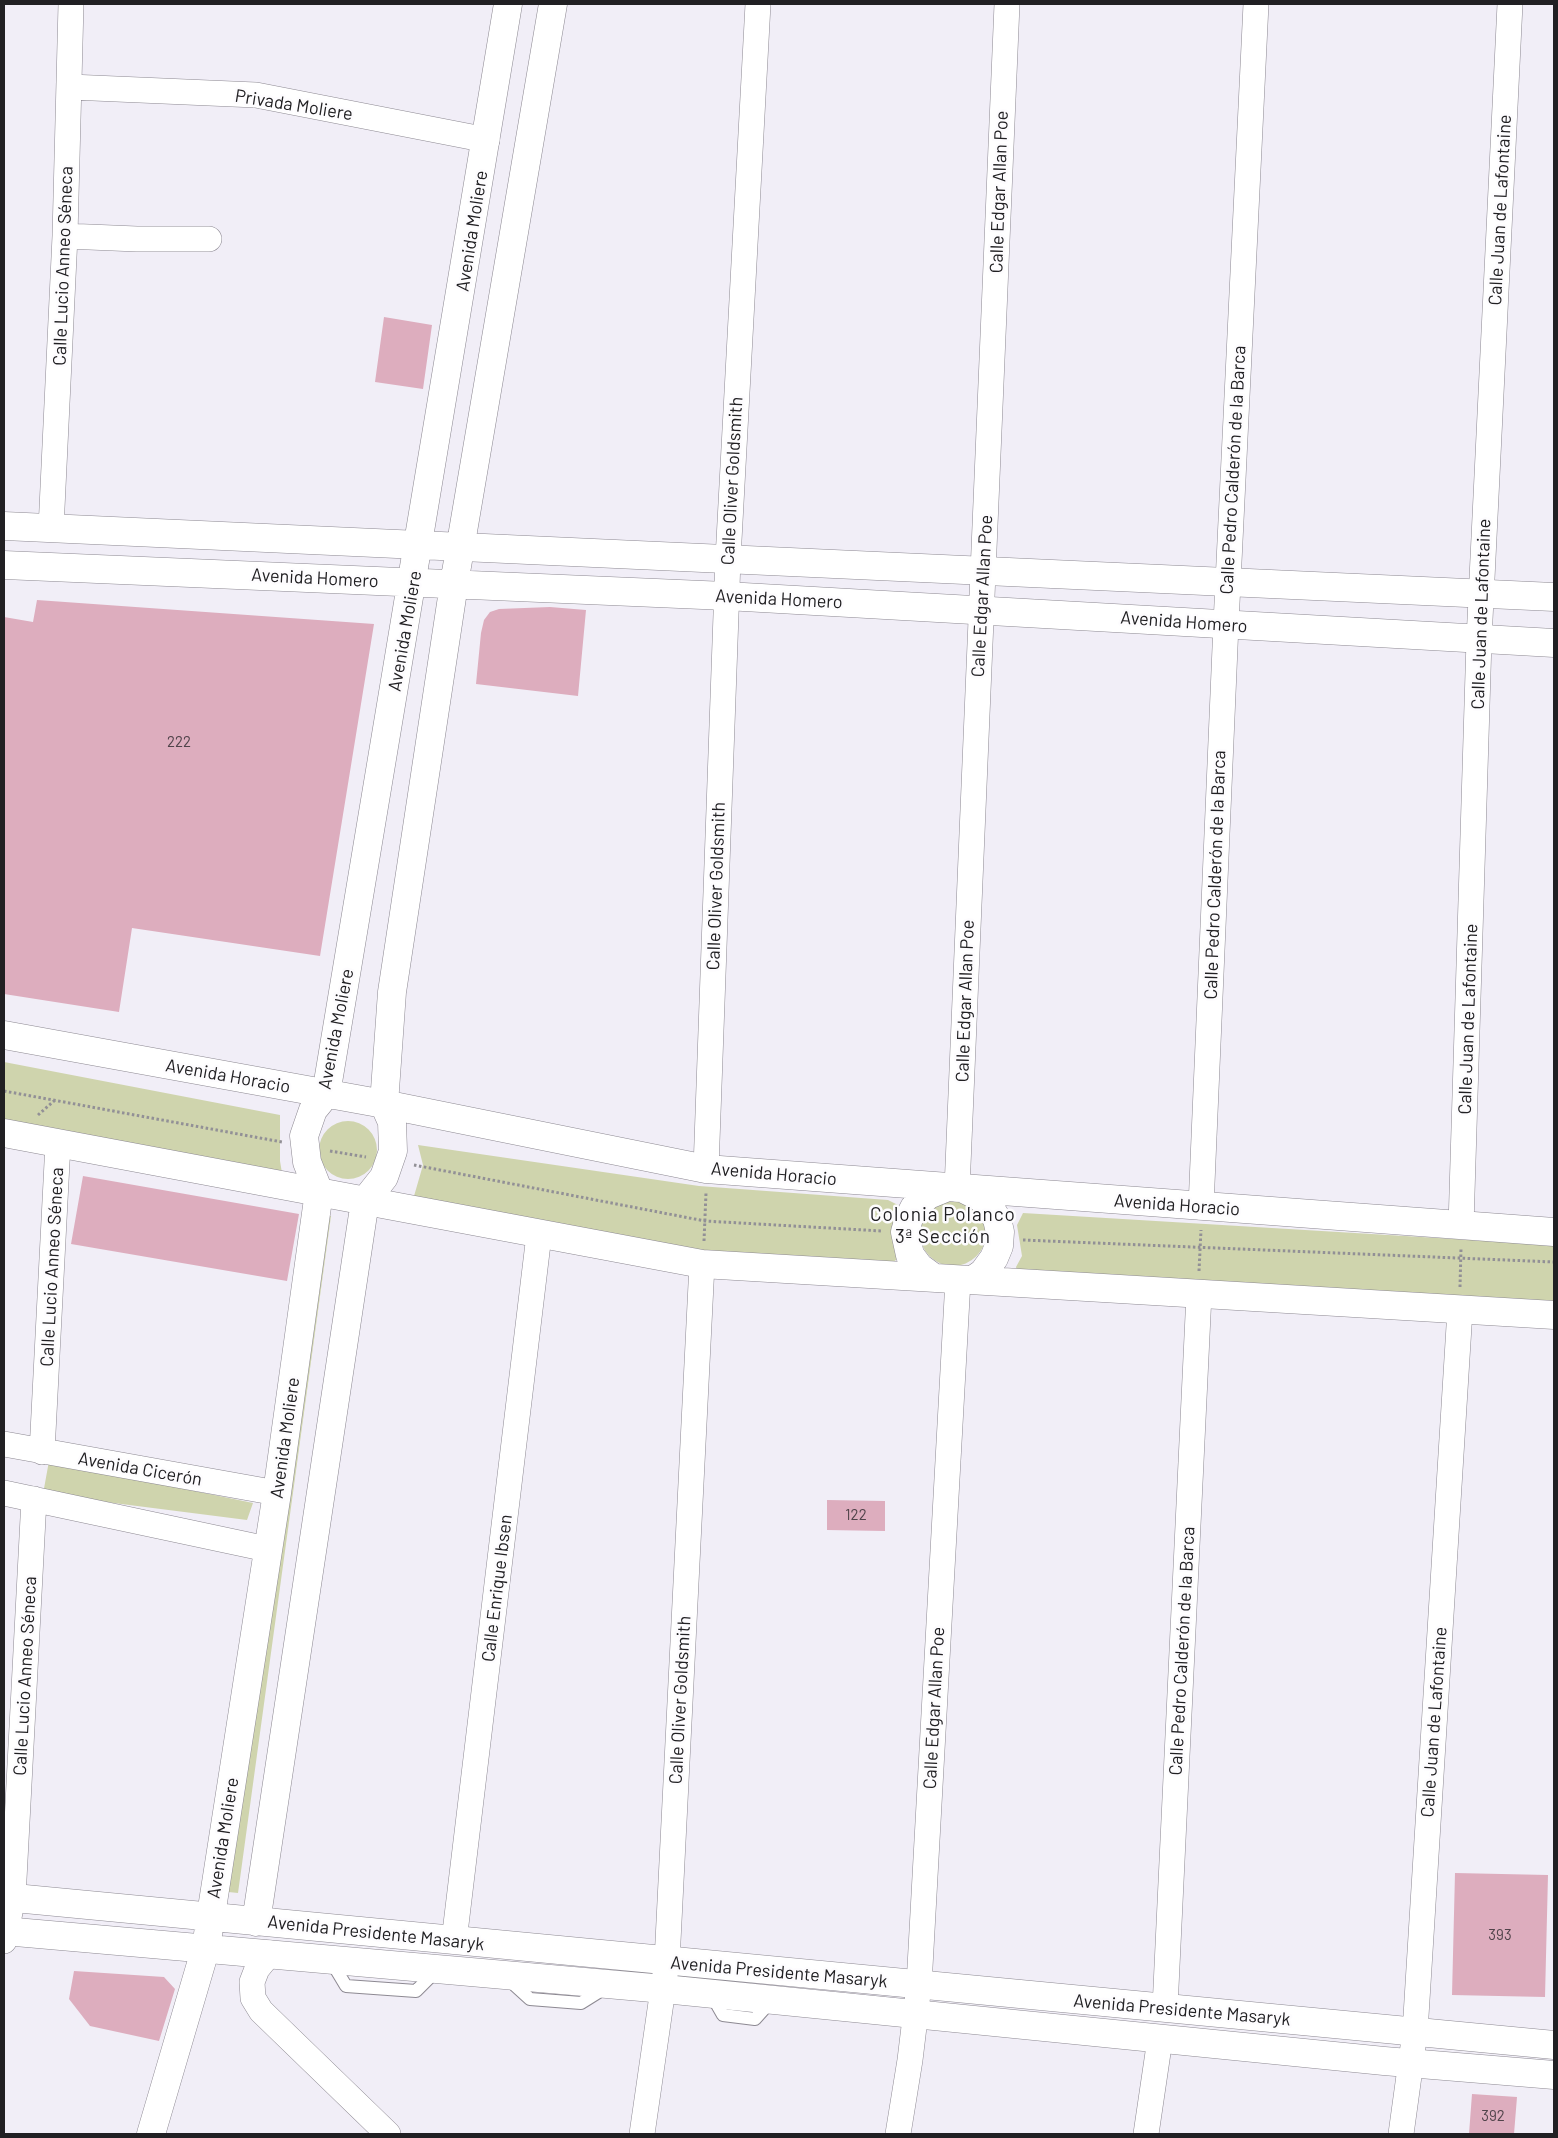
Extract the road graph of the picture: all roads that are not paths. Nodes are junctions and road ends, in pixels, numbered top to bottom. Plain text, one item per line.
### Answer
1 (70, 4) edge
2 (508, 4) edge
3 (553, 4) edge
4 (758, 4) edge
5 (1007, 4) edge
6 (1256, 4) edge
7 (1510, 4) edge
8 (70, 87) junction
9 (487, 140) junction
10 (65, 236) junction
11 (209, 239) dead end
12 (4, 526) edge
13 (51, 529) junction
14 (419, 545) junction
15 (460, 547) junction
16 (728, 559) junction
17 (4, 565) edge
18 (984, 571) junction
19 (413, 583) junction
20 (1228, 583) junction
21 (454, 584) junction
22 (1482, 594) junction
23 (726, 596) junction
24 (1554, 597) edge
25 (981, 609) junction
26 (1226, 624) junction
27 (1479, 640) junction
28 (1554, 643) edge
29 (4, 1035) edge
30 (326, 1094) junction
31 (384, 1104) junction
32 (4, 1133) edge
33 (58, 1143) junction
34 (706, 1169) junction
35 (956, 1189) junction
36 (319, 1192) junction
37 (365, 1201) junction
38 (1201, 1207) junction
39 (1461, 1226) junction
40 (1554, 1232) edge
41 (539, 1235) junction
42 (702, 1264) junction
43 (955, 1279) junction
44 (1199, 1294) junction
45 (1460, 1310) junction
46 (1554, 1315) edge
47 (4, 1444) edge
48 (42, 1452) junction
49 (4, 1493) edge
50 (277, 1494) junction
51 (34, 1500) junction
52 (267, 1549) junction
53 (8, 1897) edge
54 (211, 1918) junction
55 (256, 1922) junction
56 (5, 1934) edge
57 (454, 1941) junction
58 (206, 1947) junction
59 (270, 1953) junction
60 (667, 1961) junction
61 (919, 1985) junction
62 (664, 1989) junction
63 (1178, 2010) junction
64 (915, 2014) junction
65 (1415, 2032) junction
66 (1160, 2039) junction
67 (1554, 2045) edge
68 (1411, 2064) junction
69 (1554, 2076) edge
70 (151, 2134) edge
71 (388, 2134) edge
72 (642, 2134) edge
73 (898, 2134) edge
74 (1146, 2134) edge
75 (1401, 2134) edge

1 - 8 street, Calle Lucio Anneo Séneca
2 - 9 street, Avenida Moliere
3 - 15 street
4 - 16 street, Calle Oliver Goldsmith
5 - 18 street, Calle Edgar Allan Poe
6 - 20 street, Calle Pedro Calderón de la Barca
7 - 22 street, Calle Juan de Lafontaine
8 - 9 street, Privada Moliere
8 - 10 street, Calle Lucio Anneo Séneca
9 - 14 street, Avenida Moliere
10 - 11 street
10 - 13 street, Calle Lucio Anneo Séneca
12 - 13 street, Avenida Homero
13 - 14 street, Avenida Homero
14 - 15 street, Avenida Homero
14 - 19 street, Avenida Moliere
15 - 16 street, Avenida Homero
15 - 21 street
16 - 18 street, Avenida Homero
16 - 23 street, Calle Oliver Goldsmith
17 - 19 street, Avenida Homero
18 - 20 street, Avenida Homero
18 - 25 street, Calle Edgar Allan Poe
19 - 21 street, Avenida Homero
19 - 30 street, Avenida Moliere
20 - 22 street, Avenida Homero
20 - 26 street, Calle Pedro Calderón de la Barca
21 - 23 street, Avenida Homero
21 - 31 street
22 - 24 street, Avenida Homero
22 - 27 street, Calle Juan de Lafontaine
23 - 25 street, Avenida Homero
23 - 34 street, Calle Oliver Goldsmith
25 - 26 street, Avenida Homero
25 - 35 street, Calle Edgar Allan Poe
26 - 27 street, Avenida Homero
26 - 38 street, Calle Pedro Calderón de la Barca
27 - 28 street, Avenida Homero
27 - 39 street, Calle Juan de Lafontaine
29 - 30 street, Avenida Horacio
30 - 31 street, Avenida Horacio
30 - 36 street, Avenida Moliere
31 - 34 street, Avenida Horacio
31 - 37 street
32 - 33 street
33 - 36 street
33 - 48 street, Calle Lucio Anneo Séneca
34 - 35 street, Avenida Horacio
35 - 38 street, Avenida Horacio
35 - 43 street
35 - 43 street
36 - 37 street
36 - 50 street, Avenida Moliere
37 - 41 street
37 - 55 street
38 - 39 street, Avenida Horacio
39 - 40 street, Avenida Horacio
41 - 42 street
41 - 57 street, Calle Enrique Ibsen
42 - 43 street
42 - 60 street, Calle Oliver Goldsmith
43 - 44 street
43 - 61 street, Calle Edgar Allan Poe
44 - 45 street
44 - 63 street, Calle Pedro Calderón de la Barca
45 - 46 street
45 - 65 street, Calle Juan de Lafontaine
47 - 48 street, Avenida Cicerón
48 - 50 street, Avenida Cicerón
49 - 51 street
50 - 52 street, Avenida Moliere
51 - 52 street
51 - 53 street, Calle Lucio Anneo Séneca
52 - 54 street, Avenida Moliere
53 - 54 street, Avenida Presidente Masaryk
53 - 56 street, Calle Lucio Anneo Séneca
54 - 55 street, Avenida Presidente Masaryk
54 - 58 street, Avenida Moliere
55 - 57 street, Avenida Presidente Masaryk
56 - 58 street, Avenida Presidente Masaryk
57 - 60 street, Avenida Presidente Masaryk
58 - 59 street, Avenida Presidente Masaryk
58 - 70 street, Avenida Moliere
59 - 62 street, Avenida Presidente Masaryk
59 - 71 street
60 - 61 street, Avenida Presidente Masaryk
60 - 62 street, Calle Oliver Goldsmith
61 - 63 street, Avenida Presidente Masaryk
61 - 64 street, Calle Edgar Allan Poe
62 - 64 street, Avenida Presidente Masaryk
62 - 72 street, Calle Oliver Goldsmith
63 - 65 street, Avenida Presidente Masaryk
64 - 66 street, Avenida Presidente Masaryk
64 - 73 street, Calle Edgar Allan Poe
65 - 67 street, Avenida Presidente Masaryk
65 - 68 street, Calle Juan de Lafontaine
66 - 68 street, Avenida Presidente Masaryk
66 - 74 street
68 - 69 street, Avenida Presidente Masaryk
68 - 75 street, Calle Juan de Lafontaine

